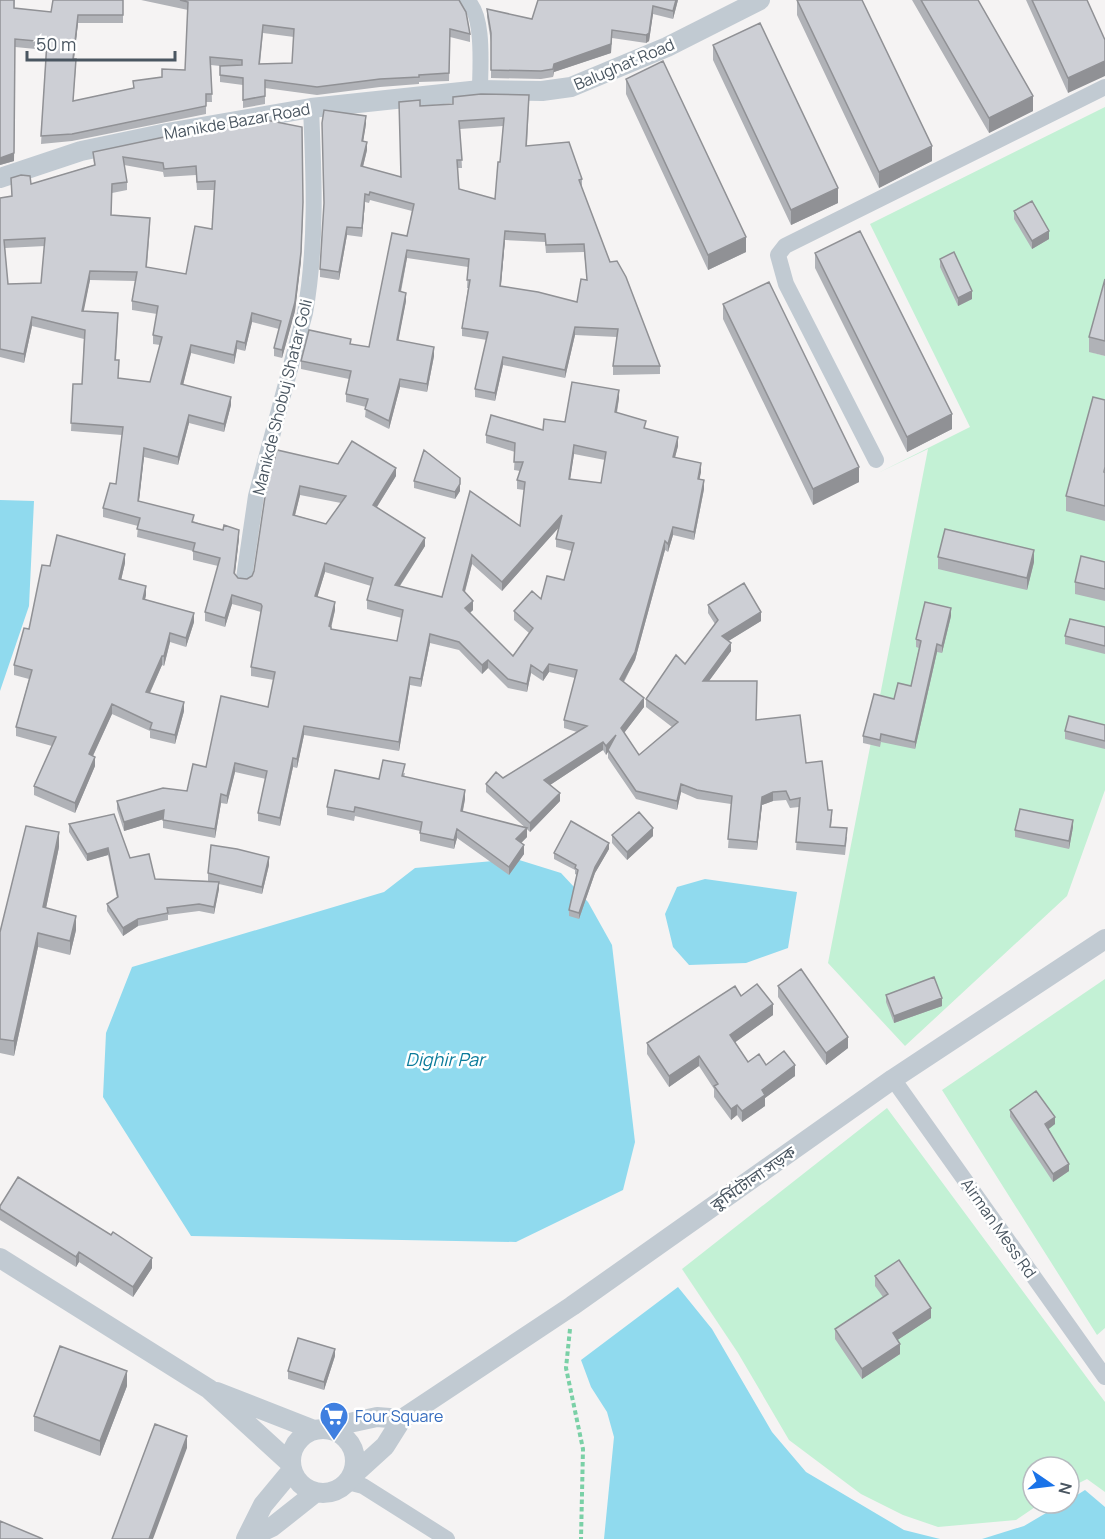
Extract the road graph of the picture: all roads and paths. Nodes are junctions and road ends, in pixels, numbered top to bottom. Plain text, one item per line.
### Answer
1 (466, 0) edge
2 (760, 0) edge
3 (1105, 87) edge
4 (480, 90) junction
5 (311, 108) junction
6 (0, 178) edge
7 (876, 460) dead end
8 (244, 578) edge
9 (1105, 939) edge
10 (893, 1079) junction
11 (0, 1258) edge
12 (572, 1306) junction
13 (1105, 1377) edge
14 (209, 1389) junction
15 (402, 1419) junction
16 (320, 1429) junction
17 (291, 1467) junction
18 (350, 1479) junction
19 (315, 1493) junction
20 (246, 1539) edge
21 (447, 1539) edge
22 (581, 1539) edge

1 - 4 street
2 - 4 street, Balughat Road
3 - 7 street
4 - 5 street, Manikde Bazar Road
5 - 6 street, Manikde Bazar Road
5 - 8 street, Manikde Shobuj Shatar Goli
9 - 10 street, কুর্মিটোলা সড়ক
10 - 12 street, কুর্মিটোলা সড়ক
10 - 13 street, Airman Mess Rd
11 - 14 street
12 - 15 street, কুর্মিটোলা সড়ক
12 - 22 path
14 - 16 street
14 - 17 street
15 - 16 street
15 - 18 street
16 - 17 street
16 - 18 street
17 - 19 street
17 - 20 street
18 - 19 street
18 - 21 street
19 - 20 street

